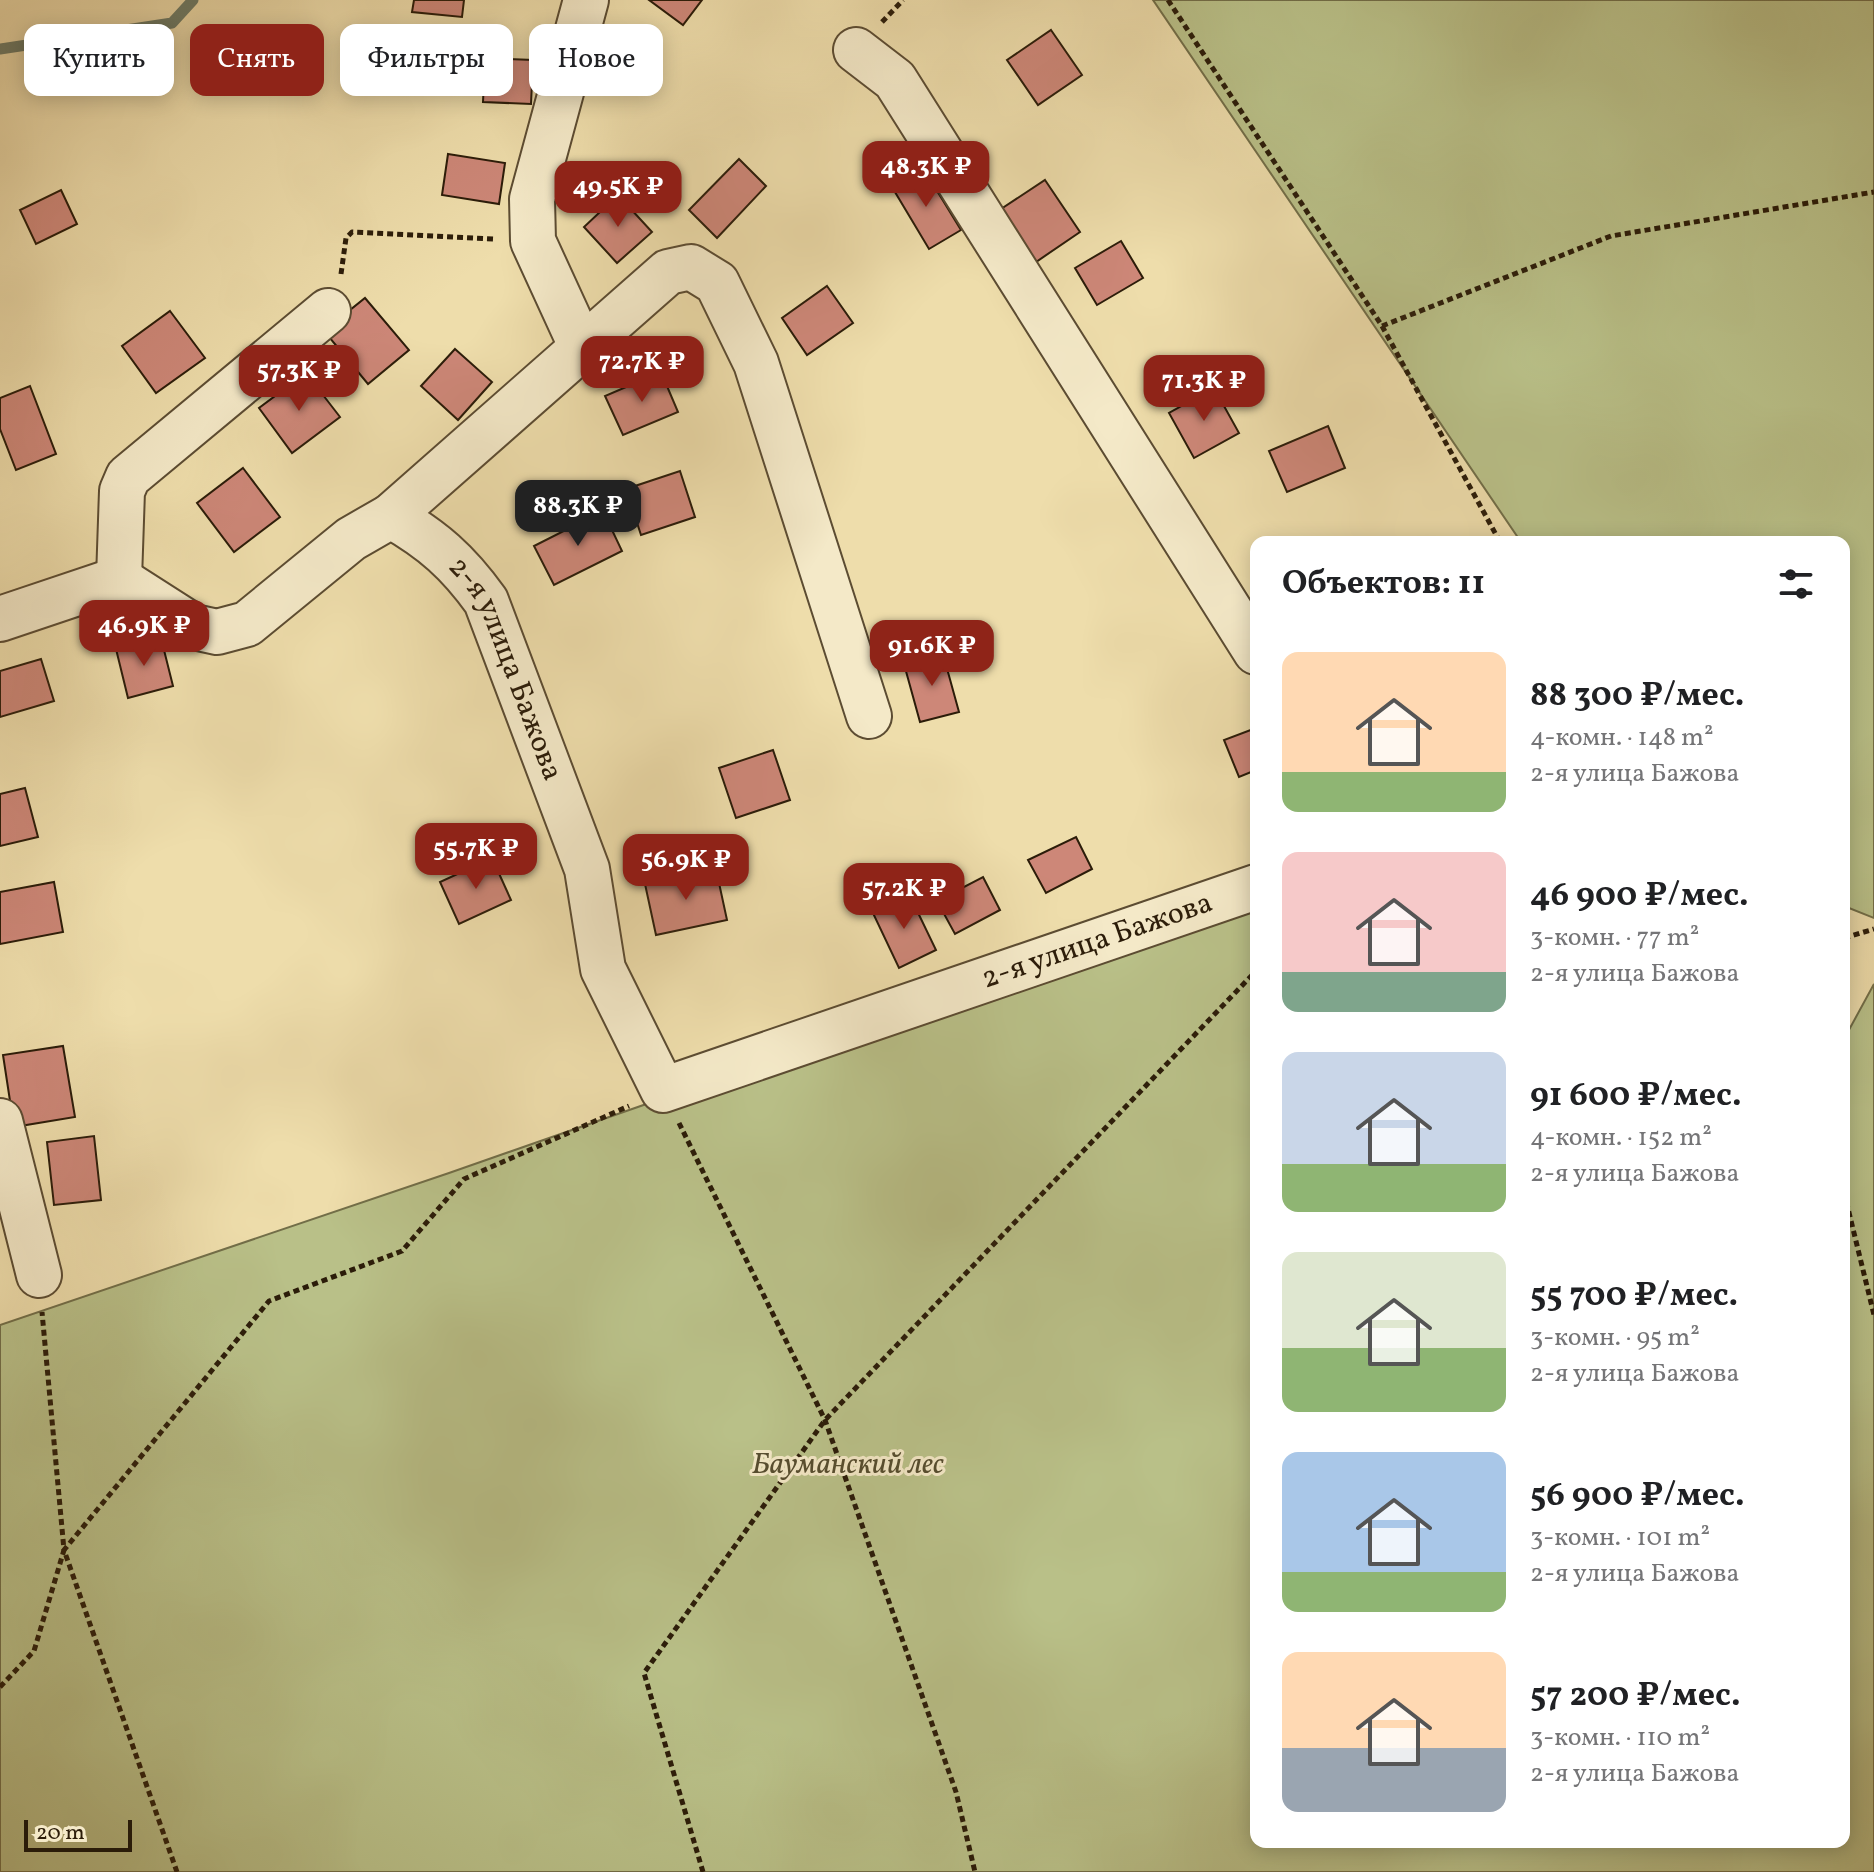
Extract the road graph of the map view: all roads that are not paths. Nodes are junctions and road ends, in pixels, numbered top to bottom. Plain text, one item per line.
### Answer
1 (586, 0) edge
2 (856, 50) dead end
3 (328, 311) road end
4 (583, 350) junction
5 (391, 516) junction
6 (119, 579) junction
7 (0, 619) edge
8 (1250, 642) edge
9 (869, 716) dead end
10 (1250, 889) edge
11 (0, 1121) edge
12 (39, 1275) road end

1 - 4 street
2 - 8 street
3 - 6 street
4 - 5 street
4 - 9 street
5 - 6 street
5 - 10 street, 2-я улица Бажова
6 - 7 street
11 - 12 street

